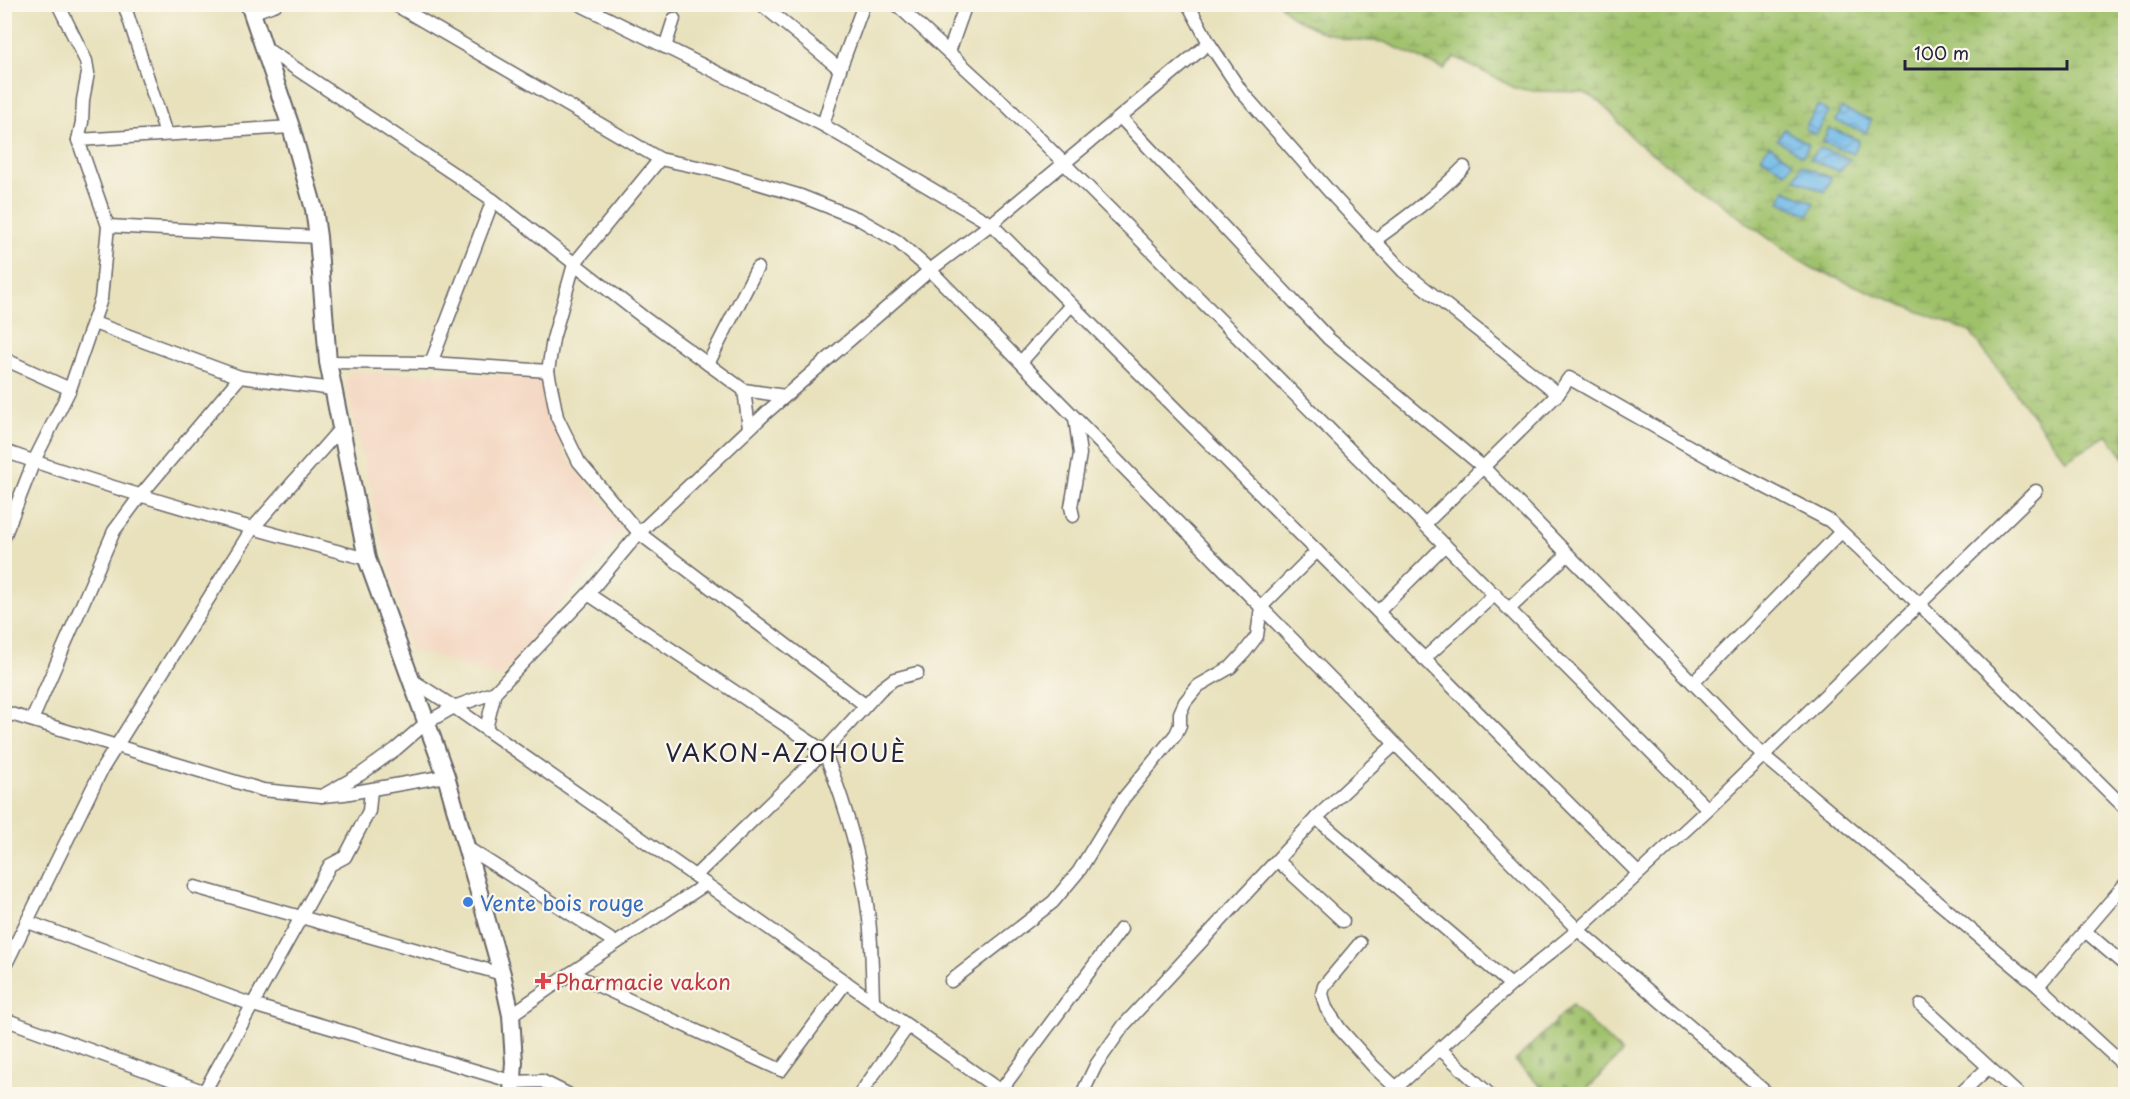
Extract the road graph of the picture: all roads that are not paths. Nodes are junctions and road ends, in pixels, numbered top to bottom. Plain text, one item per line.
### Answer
1 (58, 4) edge
2 (124, 4) edge
3 (276, 4) edge
4 (394, 4) edge
5 (579, 4) edge
6 (761, 4) edge
7 (864, 4) edge
8 (896, 4) edge
9 (966, 4) edge
10 (1188, 4) edge
11 (250, 9) edge
12 (674, 19) dead end
13 (1209, 43) junction
14 (261, 45) junction
15 (665, 47) junction
16 (949, 51) junction
17 (840, 69) junction
18 (1121, 118) junction
19 (823, 125) junction
20 (291, 127) junction
21 (166, 134) junction
22 (78, 141) junction
23 (660, 159) junction
24 (1065, 164) junction
25 (1464, 167) dead end
26 (493, 201) junction
27 (991, 224) junction
28 (108, 226) junction
29 (318, 237) junction
30 (1375, 240) junction
31 (574, 264) junction
32 (757, 268) dead end
33 (930, 270) junction
34 (1071, 305) junction
35 (94, 322) junction
36 (4, 359) edge
37 (328, 362) junction
38 (1021, 362) junction
39 (431, 363) junction
40 (708, 364) junction
41 (549, 371) junction
42 (240, 377) junction
43 (333, 389) junction
44 (70, 390) junction
45 (744, 390) junction
46 (1558, 394) junction
47 (784, 396) junction
48 (1076, 418) junction
49 (340, 429) junction
50 (749, 429) junction
51 (4, 451) edge
52 (34, 461) junction
53 (1483, 467) junction
54 (2036, 491) dead end
55 (140, 496) junction
56 (1073, 516) dead end
57 (1425, 524) junction
58 (252, 529) junction
59 (1841, 532) junction
60 (639, 533) junction
61 (4, 537) edge
62 (1445, 545) junction
63 (1317, 551) junction
64 (1567, 555) junction
65 (367, 558) junction
66 (588, 594) junction
67 (1495, 594) junction
68 (1919, 604) junction
69 (1261, 607) junction
70 (1509, 609) junction
71 (1378, 612) junction
72 (1424, 659) junction
73 (917, 673) dead end
74 (412, 680) junction
75 (1693, 683) junction
76 (495, 692) junction
77 (865, 705) junction
78 (454, 707) junction
79 (4, 712) edge
80 (32, 720) junction
81 (426, 723) junction
82 (486, 729) junction
83 (1395, 744) junction
84 (117, 745) junction
85 (824, 751) junction
86 (1764, 756) junction
87 (446, 776) junction
88 (372, 790) junction
89 (322, 796) junction
90 (1708, 808) junction
91 (2126, 809) edge
92 (1316, 818) junction
93 (466, 847) junction
94 (1278, 861) junction
95 (1638, 873) junction
96 (695, 876) junction
97 (2126, 883) edge
98 (706, 884) junction
99 (195, 887) dead end
100 (300, 917) junction
101 (1343, 921) dead end
102 (28, 922) junction
103 (1121, 929) dead end
104 (1578, 930) junction
105 (2085, 930) junction
106 (1360, 942) dead end
107 (616, 943) junction
108 (2126, 966) edge
109 (4, 968) edge
110 (571, 973) junction
111 (502, 974) junction
112 (951, 981) dead end
113 (846, 982) junction
114 (1511, 985) junction
115 (2038, 986) junction
116 (873, 1001) junction
117 (253, 1005) junction
118 (1921, 1005) dead end
119 (511, 1015) junction
120 (4, 1019) edge
121 (908, 1026) junction
122 (1440, 1048) junction
123 (2126, 1067) edge
124 (1988, 1068) junction
125 (513, 1088) edge
126 (1396, 1092) edge
127 (1001, 1093) edge
128 (206, 1094) edge
129 (567, 1095) edge
130 (860, 1095) edge
131 (1082, 1095) edge
132 (1489, 1095) edge
133 (1768, 1095) edge
134 (1960, 1095) edge
135 (2018, 1095) edge

1 - 22 street
2 - 21 street
3 - 11 street
4 - 23 street
5 - 15 street
6 - 17 street
7 - 17 street
8 - 16 street
9 - 16 street
10 - 13 street
11 - 14 main road
12 - 15 street
13 - 18 street
13 - 30 street
14 - 20 main road
14 - 26 street
15 - 19 street
16 - 24 street
17 - 19 street
18 - 24 street
18 - 53 street
19 - 27 street
20 - 21 street
20 - 29 main road
21 - 22 street
22 - 28 street
23 - 31 street
23 - 33 street
24 - 27 street
24 - 57 street
25 - 30 street
26 - 31 street
26 - 39 street
27 - 33 street
27 - 34 street
28 - 29 street
28 - 35 street
29 - 37 main road
30 - 46 street
31 - 40 street
31 - 41 street
32 - 40 street
33 - 38 street
33 - 47 street
34 - 38 street
34 - 63 street
35 - 42 street
35 - 44 street
36 - 44 street
37 - 39 street
37 - 43 main road
38 - 48 street
39 - 41 street
40 - 45 street
41 - 60 street
42 - 43 street
42 - 55 street
43 - 49 main road
44 - 52 street
45 - 47 street
45 - 50 street
46 - 53 street
46 - 59 street
47 - 50 street
48 - 56 street
48 - 69 street
49 - 58 street
49 - 65 main road
50 - 60 street
51 - 52 street
52 - 55 street
52 - 61 street
53 - 57 street
53 - 64 street
54 - 68 street
55 - 58 street
55 - 80 street
57 - 62 street
58 - 65 street
58 - 84 street
59 - 68 street
59 - 75 street
60 - 66 street
60 - 77 street
62 - 67 street
62 - 71 street
63 - 69 street
63 - 71 street
64 - 70 street
64 - 75 street
65 - 74 main road
66 - 76 street
66 - 85 street
67 - 70 street
67 - 72 street
68 - 86 street
68 - 91 street
69 - 83 street
69 - 112 street
70 - 90 street
71 - 72 street
72 - 95 street
73 - 77 street
74 - 78 street
74 - 81 main road
75 - 86 street
76 - 78 street
76 - 82 street
77 - 85 street
78 - 81 street
78 - 82 street
79 - 80 street
80 - 84 street
81 - 87 main road
81 - 89 street
82 - 96 street
83 - 92 street
83 - 104 street
84 - 89 street
84 - 102 street
85 - 96 street
85 - 116 street
86 - 90 street
86 - 115 street
87 - 88 street
87 - 93 main road
88 - 89 street
88 - 100 street
90 - 95 street
92 - 94 street
92 - 114 street
93 - 107 street
93 - 111 main road
94 - 101 street
94 - 131 street
95 - 104 street
96 - 98 street
97 - 105 street
98 - 107 street
98 - 113 street
99 - 100 street
100 - 111 street
100 - 117 street
102 - 109 street
102 - 117 street
103 - 127 street
104 - 114 street
104 - 133 street
105 - 108 street
105 - 115 street
106 - 126 street
107 - 110 street
110 - 113 street
110 - 119 street
111 - 119 main road
113 - 116 street
114 - 122 street
115 - 123 street
116 - 121 street
117 - 125 street
117 - 128 street
118 - 124 street
119 - 125 main road
120 - 128 street
121 - 127 street
121 - 130 street
122 - 126 street
122 - 132 street
124 - 134 street
124 - 135 street
125 - 129 street

